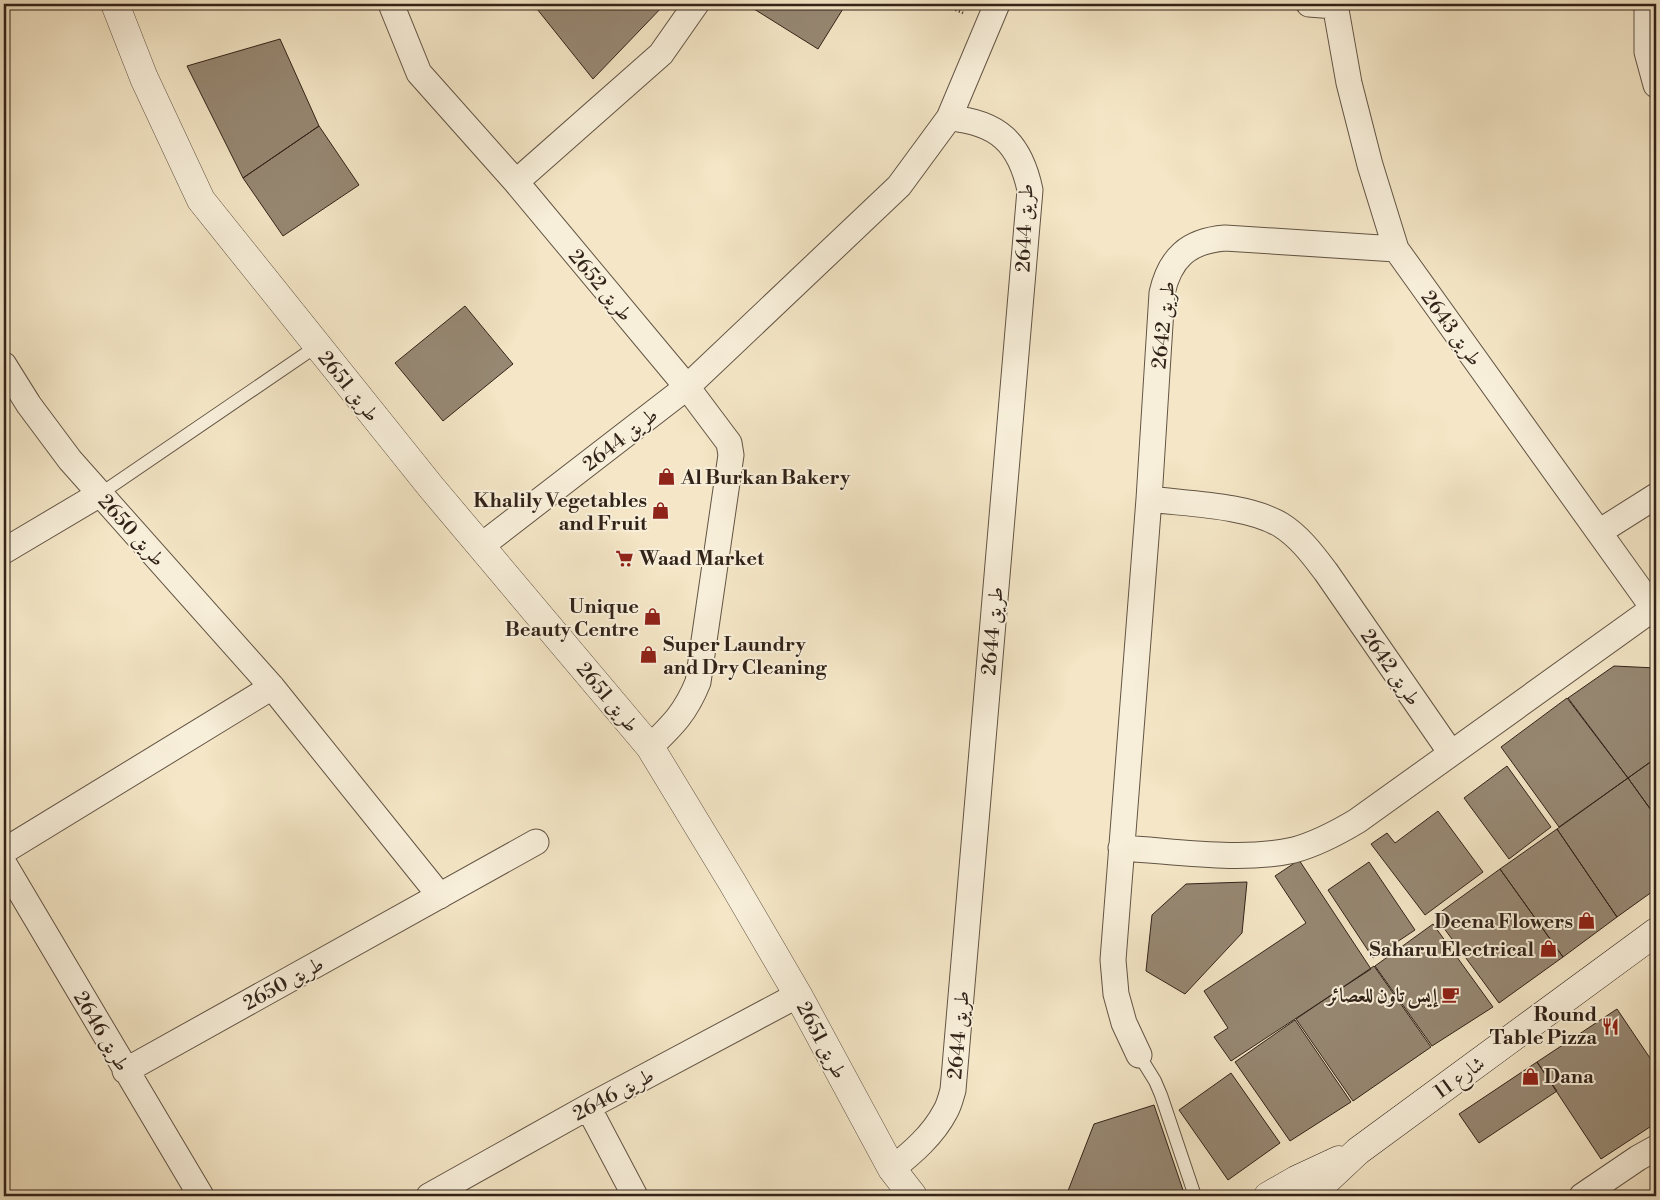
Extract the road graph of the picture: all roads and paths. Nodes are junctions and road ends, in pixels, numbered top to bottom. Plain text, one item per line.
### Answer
1 (115, 4) edge
2 (391, 4) edge
3 (696, 4) edge
4 (996, 4) edge
5 (1309, 4) edge
6 (1647, 4) edge
7 (1335, 5) edge
8 (1656, 85) edge
9 (949, 118) junction
10 (516, 182) junction
11 (1396, 249) junction
12 (317, 346) junction
13 (4, 365) edge
14 (687, 387) junction
15 (100, 494) junction
16 (1656, 496) edge
17 (1150, 499) junction
18 (1599, 532) junction
19 (481, 546) junction
20 (4, 551) edge
21 (1655, 610) edge
22 (272, 687) junction
23 (650, 747) junction
24 (1451, 753) junction
25 (536, 842) dead end
26 (1121, 848) junction
27 (4, 851) edge
28 (4, 864) edge
29 (440, 896) junction
30 (1656, 932) edge
31 (798, 995) junction
32 (1138, 1055) joint
33 (125, 1071) junction
34 (588, 1107) junction
35 (1656, 1148) edge
36 (1358, 1152) junction
37 (892, 1169) junction
38 (201, 1196) edge
39 (429, 1196) edge
40 (635, 1196) edge
41 (904, 1196) edge
42 (913, 1196) edge
43 (1195, 1196) edge
44 (1268, 1196) edge
45 (1310, 1196) edge
46 (1582, 1196) edge

1 - 12 street, طريق 2651
2 - 10 street, طريق 2652
3 - 10 street
4 - 9 street, طريق 2644
5 - 7 street
6 - 8 street
7 - 11 street, طريق 2643
9 - 14 street, طريق 2644
9 - 37 street, طريق 2644
10 - 14 street, طريق 2652
11 - 17 street, طريق 2642
11 - 18 street, طريق 2643
12 - 15 lane
12 - 19 street, طريق 2651
13 - 15 street, طريق 2650
14 - 19 street, طريق 2644
14 - 23 street
15 - 20 street
15 - 22 street, طريق 2650
16 - 18 street
17 - 24 street, طريق 2642
17 - 26 street, طريق 2642
18 - 21 street, طريق 2643
19 - 23 street, طريق 2651
21 - 24 street
22 - 27 street
22 - 29 street, طريق 2650
23 - 31 street, طريق 2651
24 - 26 street
25 - 29 street, طريق 2650
26 - 32 street, طريق 2642
28 - 33 street, طريق 2646
29 - 33 street, طريق 2650
30 - 36 street, شارع 11
31 - 34 street, طريق 2646
31 - 37 street, طريق 2651
32 - 43 lane
33 - 38 street, طريق 2646
34 - 39 street, طريق 2646
34 - 40 street
35 - 46 street
36 - 44 street, شارع 11
36 - 45 street, شارع 11
37 - 41 street
37 - 42 street, طريق 2651

